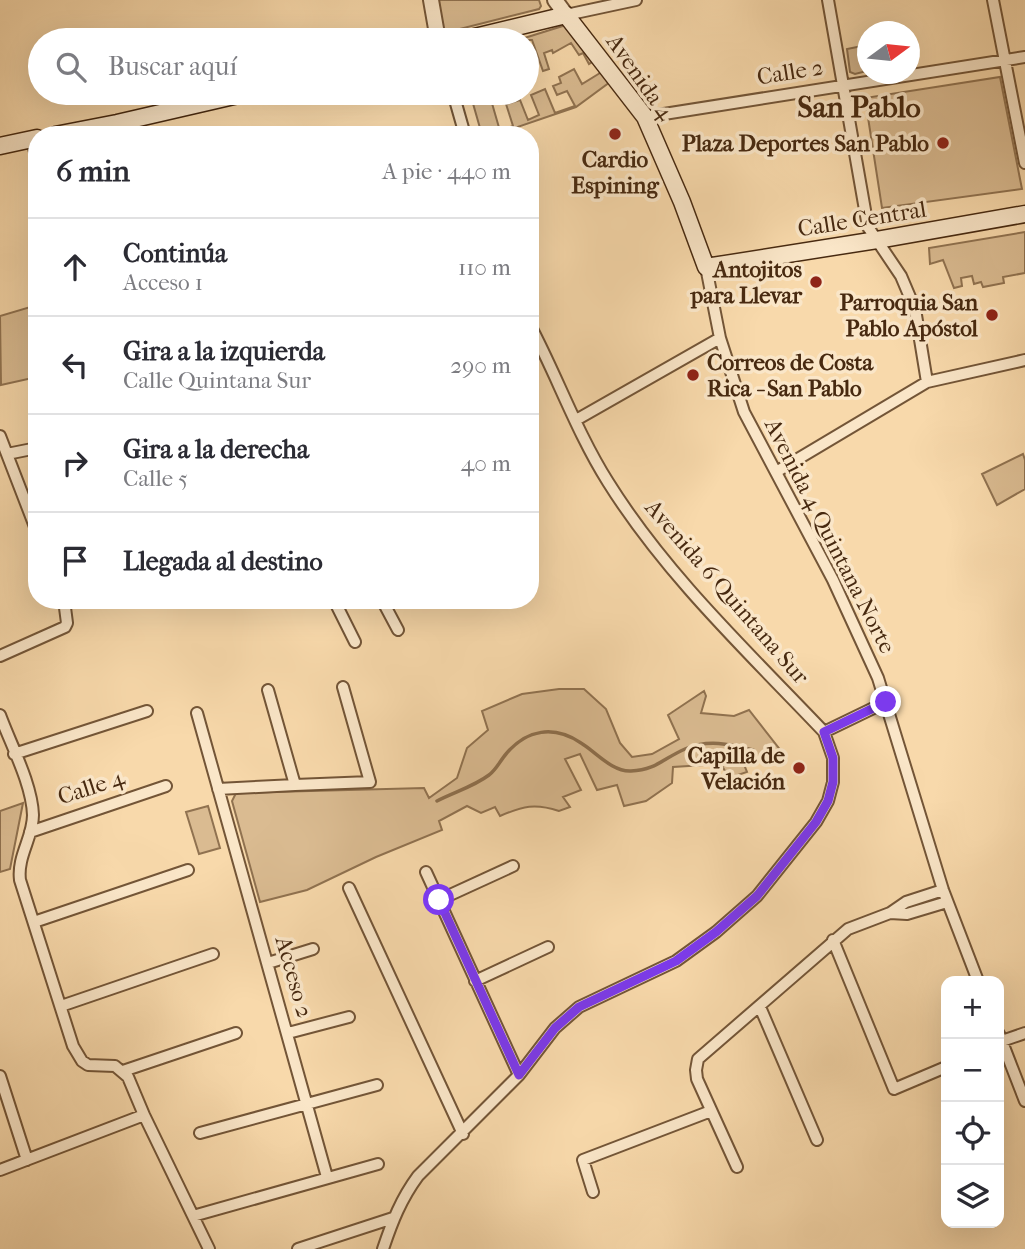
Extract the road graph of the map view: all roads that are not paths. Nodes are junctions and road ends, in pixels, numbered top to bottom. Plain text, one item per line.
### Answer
1 (431, 0) edge
2 (555, 0) edge
3 (636, 0) edge
4 (828, 0) edge
5 (993, 0) edge
6 (566, 15) junction
7 (436, 28) edge
8 (512, 28) edge
9 (1025, 57) edge
10 (1003, 59) junction
11 (841, 85) junction
12 (195, 105) edge
13 (456, 105) edge
14 (645, 117) junction
15 (103, 126) edge
16 (462, 126) edge
17 (28, 140) edge
18 (0, 146) edge
19 (1025, 163) edge
20 (1025, 214) edge
21 (877, 240) junction
22 (706, 267) junction
23 (720, 338) junction
24 (539, 344) edge
25 (1025, 360) edge
26 (928, 382) junction
27 (576, 420) junction
28 (0, 436) edge
29 (28, 450) edge
30 (7, 454) junction
31 (776, 472) junction
32 (28, 509) edge
33 (65, 609) edge
34 (338, 609) edge
35 (388, 609) edge
36 (398, 630) dead end
37 (355, 642) dead end
38 (0, 656) edge
39 (343, 687) dead end
40 (268, 690) dead end
41 (886, 702) junction
42 (146, 711) dead end
43 (197, 713) dead end
44 (0, 715) edge
45 (824, 732) junction
46 (15, 754) junction
47 (295, 785) junction
48 (166, 786) dead end
49 (218, 789) junction
50 (30, 831) junction
51 (513, 866) dead end
52 (188, 870) dead end
53 (426, 872) dead end
54 (349, 888) dead end
55 (943, 890) junction
56 (439, 900) junction
57 (947, 901) junction
58 (890, 914) junction
59 (34, 922) junction
60 (834, 940) junction
61 (548, 947) dead end
62 (313, 949) dead end
63 (213, 954) dead end
64 (268, 962) junction
65 (976, 976) edge
66 (475, 981) junction
67 (61, 1006) junction
68 (760, 1007) junction
69 (349, 1017) dead end
70 (236, 1033) dead end
71 (288, 1033) junction
72 (1025, 1033) edge
73 (1004, 1038) edge
74 (1004, 1049) edge
75 (941, 1069) edge
76 (123, 1071) junction
77 (519, 1075) junction
78 (0, 1076) edge
79 (377, 1085) dead end
80 (1025, 1101) edge
81 (308, 1104) junction
82 (711, 1111) junction
83 (144, 1115) junction
84 (200, 1133) dead end
85 (463, 1134) junction
86 (817, 1140) dead end
87 (27, 1160) junction
88 (378, 1164) dead end
89 (737, 1167) dead end
90 (0, 1170) edge
91 (327, 1177) junction
92 (593, 1192) dead end
93 (193, 1216) junction
94 (393, 1218) junction
95 (209, 1249) edge
96 (298, 1249) edge
97 (383, 1249) edge

1 - 7 street
2 - 6 street, Avenida 4
3 - 6 street
4 - 11 street
5 - 10 street
6 - 8 main road
6 - 14 main road, Avenida 4
9 - 10 street, Calle 2
10 - 11 street, Calle 2
10 - 19 street
11 - 14 street, Calle 2
11 - 21 street
12 - 15 main road
13 - 16 street
14 - 22 main road, Avenida 4
17 - 18 main road
20 - 21 main road, Calle Central
21 - 22 main road, Calle Central
21 - 26 street
22 - 23 street, Avenida 4 Quintana Norte
23 - 27 street
23 - 31 street, Avenida 4 Quintana Norte
24 - 27 street, Avenida 6 Quintana Sur
25 - 26 street
26 - 31 street
27 - 45 street, Avenida 6 Quintana Sur
28 - 30 street
29 - 30 street
30 - 32 street
31 - 41 street, Avenida 4 Quintana Norte
33 - 38 street
34 - 37 street
35 - 36 street
39 - 47 street
40 - 47 street
41 - 45 street
41 - 55 street, Avenida 4 Quintana Norte
42 - 46 street
43 - 49 street, Acceso 2
44 - 46 street
45 - 77 street
46 - 50 street
47 - 49 street
48 - 50 street, Calle 4
49 - 64 street, Acceso 2
50 - 59 street
51 - 56 street
52 - 59 street
53 - 56 street
54 - 85 street
55 - 57 street, Avenida 4 Quintana Norte
55 - 58 street
56 - 66 street
57 - 58 street
57 - 65 street, Avenida 4 Quintana Norte
58 - 60 street
59 - 67 street
60 - 68 street
60 - 75 street
61 - 66 street
62 - 64 street
63 - 67 street
64 - 71 street, Acceso 2
66 - 77 street
67 - 76 street
68 - 82 street
68 - 86 street
69 - 71 street
70 - 76 street
71 - 81 street, Acceso 2
72 - 73 street
74 - 80 street
76 - 83 street
77 - 85 street
78 - 87 street
79 - 81 street
81 - 84 street
81 - 91 street, Acceso 2
82 - 89 street
82 - 92 street
83 - 87 street
83 - 93 street
85 - 94 street
87 - 90 street
88 - 91 street
91 - 93 street
93 - 95 street
94 - 96 street
94 - 97 street

